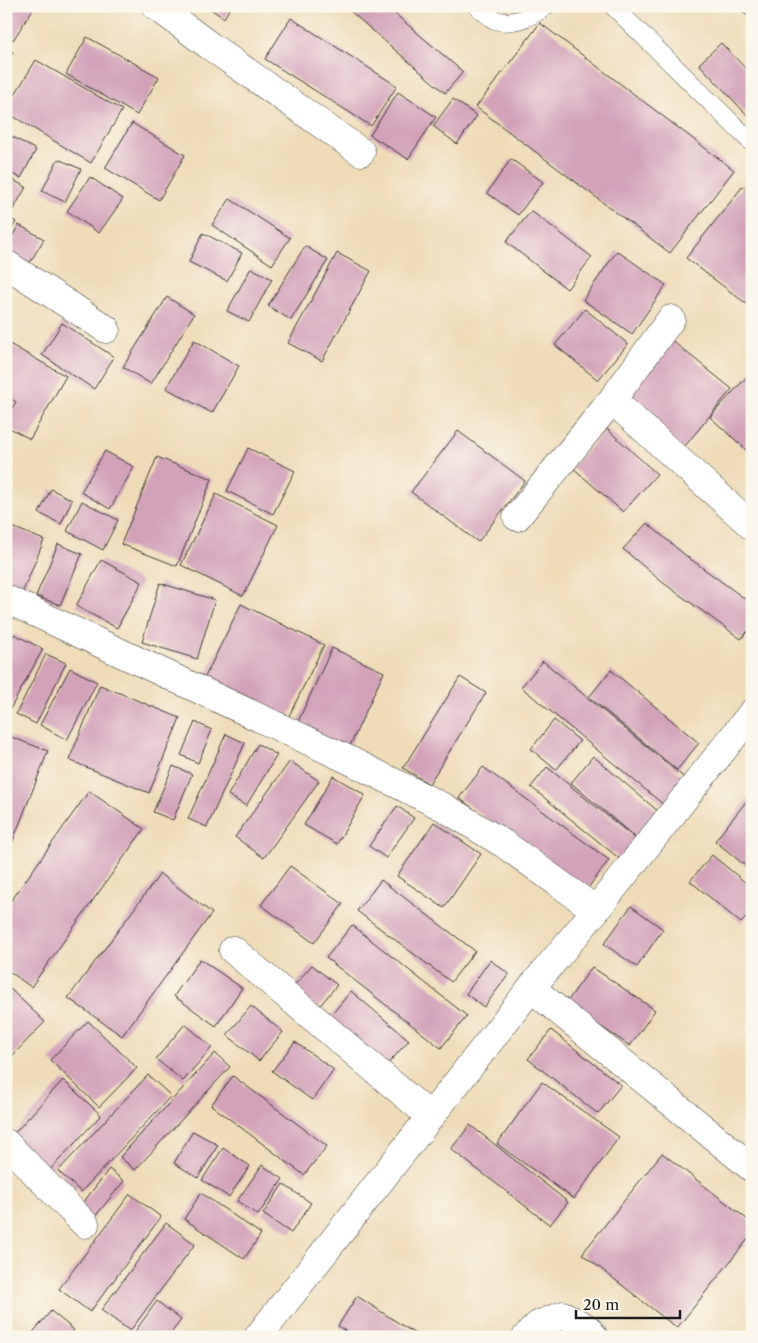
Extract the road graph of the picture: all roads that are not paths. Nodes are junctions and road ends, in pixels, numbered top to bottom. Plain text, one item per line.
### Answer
1 (156, 6) edge
2 (477, 6) edge
3 (546, 6) edge
4 (614, 6) edge
5 (752, 143) edge
6 (361, 152) dead end
7 (6, 264) edge
8 (672, 319) dead end
9 (106, 329) dead end
10 (612, 400) junction
11 (517, 517) dead end
12 (752, 526) edge
13 (6, 599) edge
14 (752, 713) edge
15 (596, 910) junction
16 (233, 950) dead end
17 (532, 988) junction
18 (430, 1116) junction
19 (6, 1143) edge
20 (752, 1168) edge
21 (85, 1224) dead end
22 (258, 1337) edge
23 (526, 1337) edge
24 (594, 1337) edge

1 - 6 street
2 - 3 lane
4 - 5 lane
7 - 9 street
8 - 10 street
10 - 11 street
10 - 12 street
13 - 15 street
14 - 15 street
15 - 17 street
16 - 18 street
17 - 18 street
17 - 20 street
18 - 22 street
19 - 21 street
23 - 24 street

